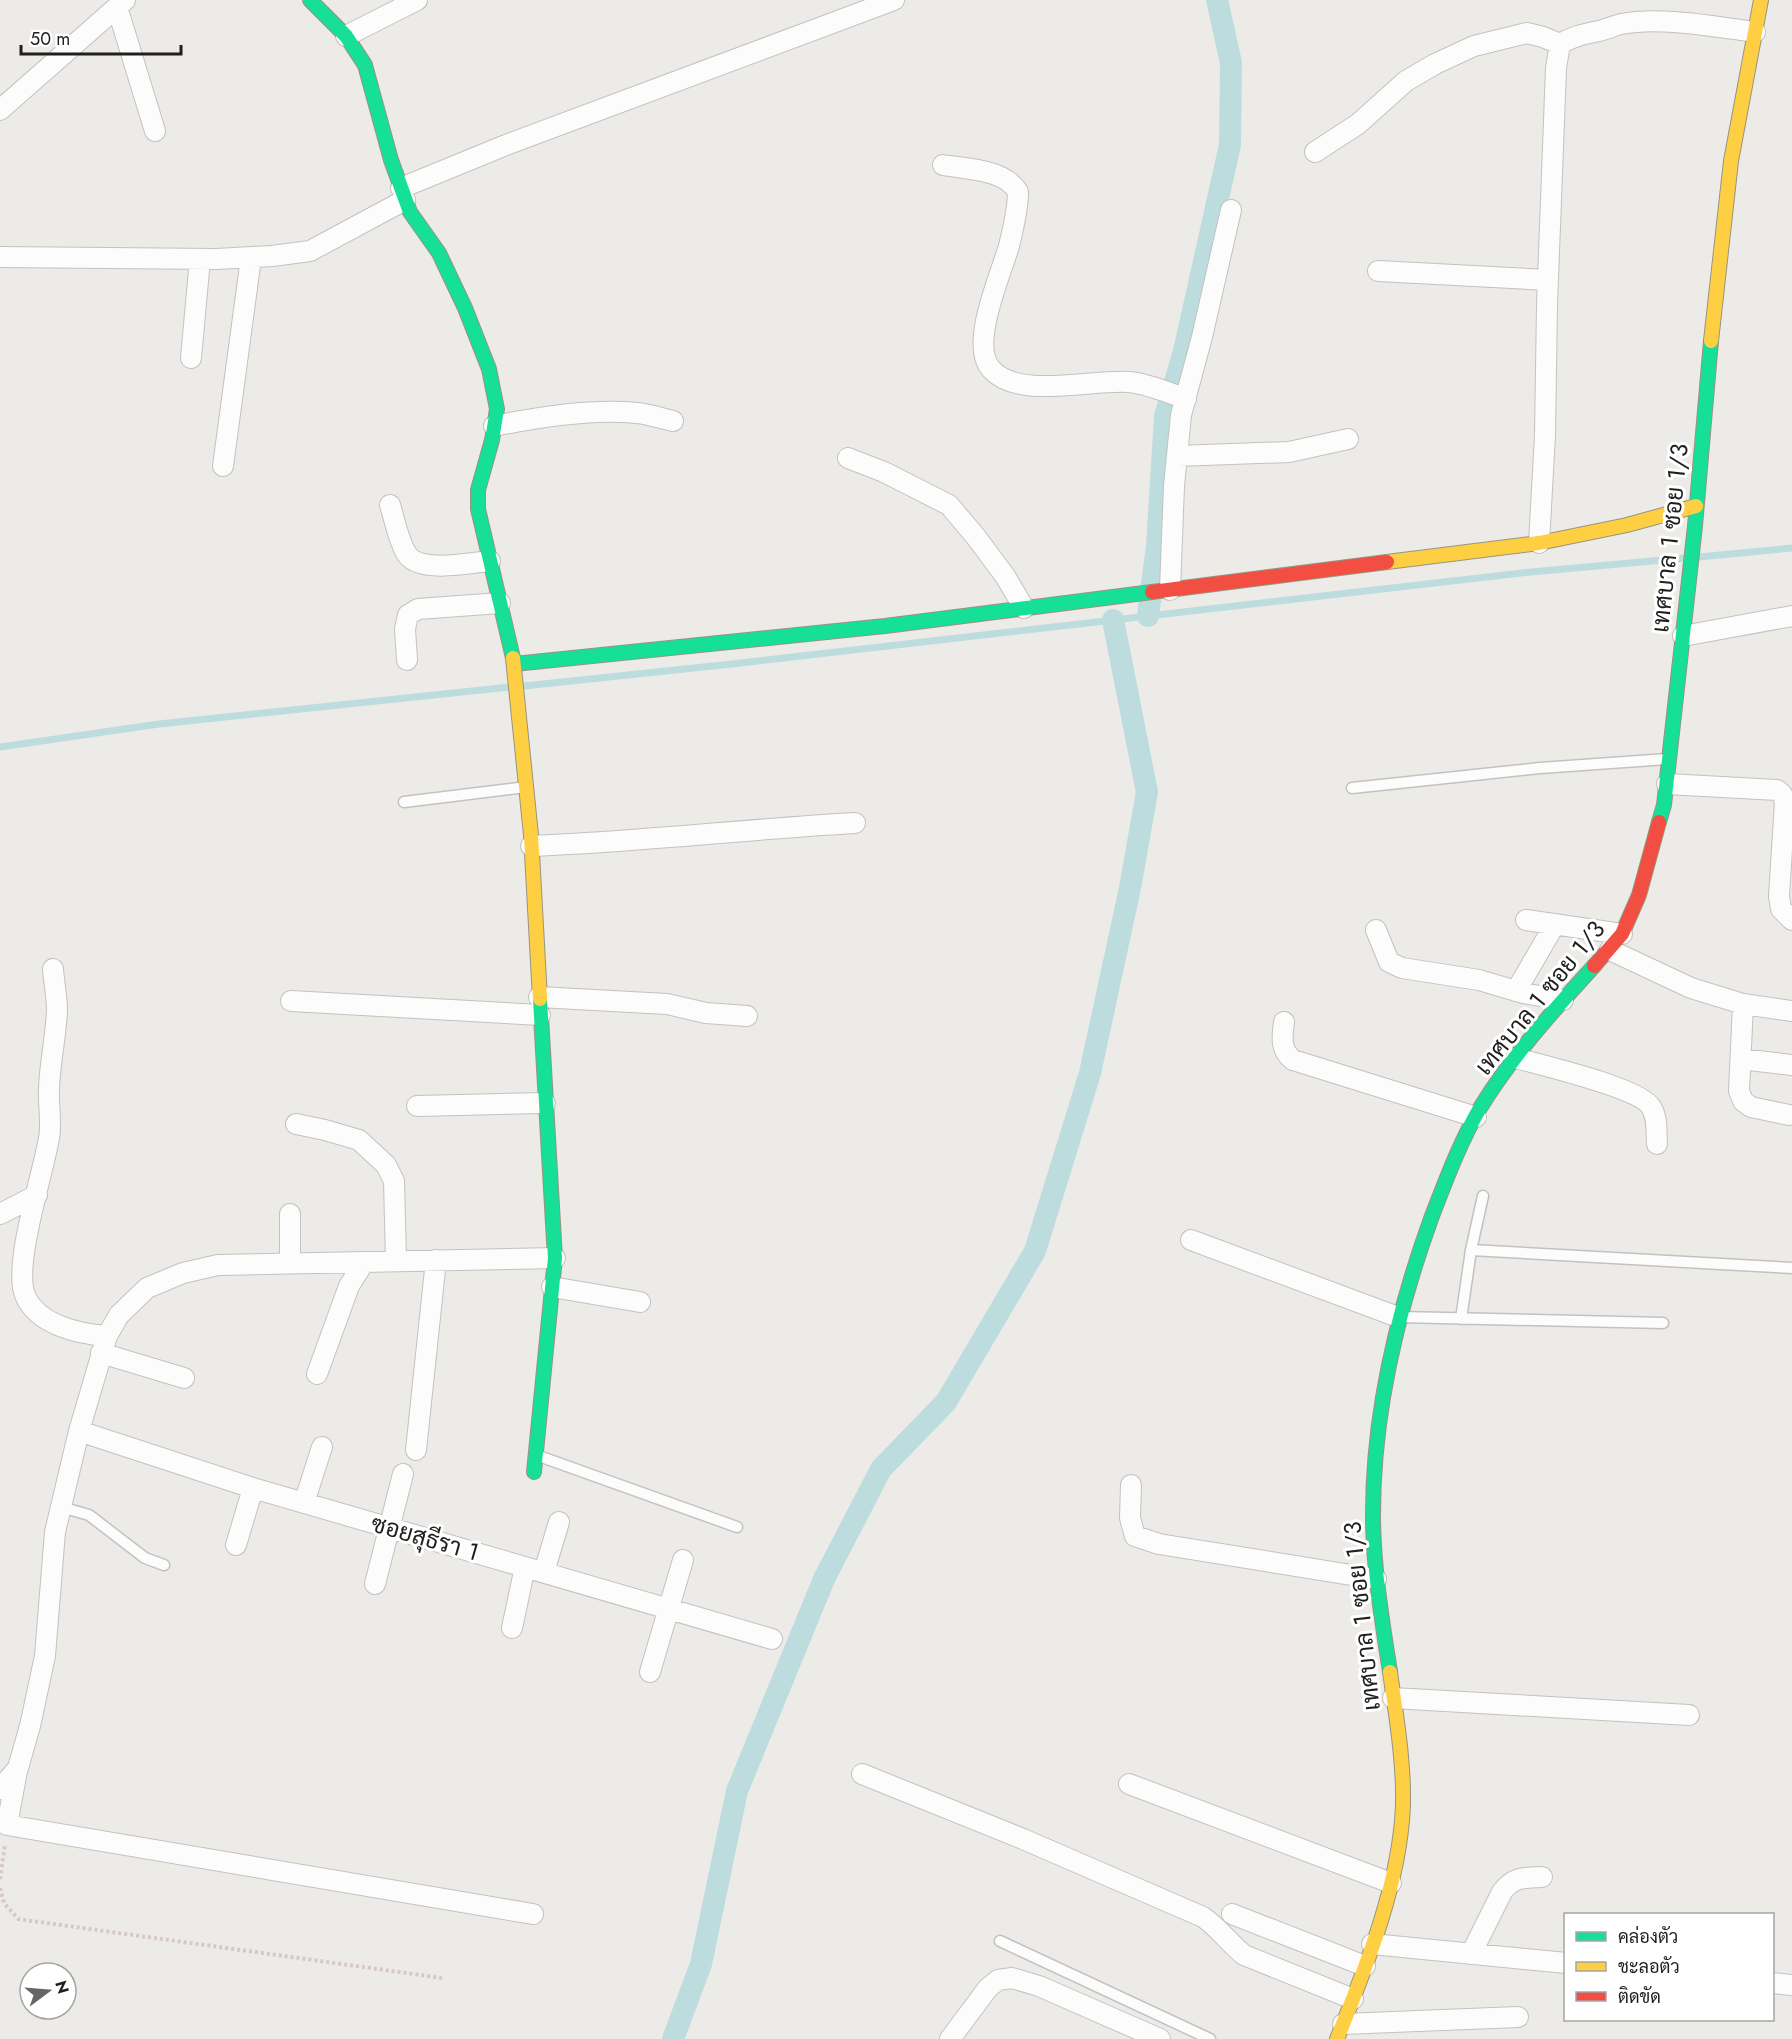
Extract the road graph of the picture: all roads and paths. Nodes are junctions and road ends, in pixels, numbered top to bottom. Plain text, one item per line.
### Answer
1 (310, 0) edge
2 (417, 0) edge
3 (894, 0) edge
4 (1761, 0) edge
5 (121, 4) edge
6 (1755, 32) junction
7 (346, 36) junction
8 (1560, 44) junction
9 (0, 111) edge
10 (155, 130) dead end
11 (1315, 152) dead end
12 (943, 165) dead end
13 (403, 194) junction
14 (1231, 210) dead end
15 (0, 257) edge
16 (251, 258) junction
17 (200, 259) junction
18 (1378, 271) dead end
19 (1548, 280) junction
20 (191, 358) dead end
21 (1176, 395) junction
22 (672, 421) dead end
23 (494, 426) junction
24 (1348, 439) dead end
25 (1177, 456) junction
26 (848, 458) dead end
27 (223, 466) dead end
28 (390, 505) dead end
29 (1696, 506) junction
30 (1539, 543) junction
31 (490, 561) junction
32 (1166, 591) junction
33 (500, 603) junction
34 (1024, 608) junction
35 (1792, 616) edge
36 (1683, 636) junction
37 (407, 660) dead end
38 (515, 667) junction
39 (1670, 759) junction
40 (1667, 784) junction
41 (526, 787) junction
42 (1352, 788) dead end
43 (404, 802) dead end
44 (855, 823) dead end
45 (531, 846) junction
46 (1526, 920) dead end
47 (1792, 920) edge
48 (1555, 924) junction
49 (1376, 930) dead end
50 (1622, 934) junction
51 (1610, 950) junction
52 (53, 969) dead end
53 (1515, 991) junction
54 (1563, 1000) junction
55 (291, 1001) dead end
56 (1743, 1004) junction
57 (540, 1006) junction
58 (1792, 1011) edge
59 (747, 1016) dead end
60 (1284, 1022) dead end
61 (1516, 1058) junction
62 (1741, 1059) junction
63 (1792, 1065) edge
64 (545, 1103) junction
65 (417, 1106) dead end
66 (1789, 1115) dead end
67 (1476, 1118) junction
68 (296, 1124) dead end
69 (1657, 1144) dead end
70 (37, 1195) junction
71 (1483, 1196) dead end
72 (0, 1214) edge
73 (290, 1214) dead end
74 (1191, 1240) dead end
75 (1471, 1250) junction
76 (555, 1258) junction
77 (436, 1260) junction
78 (396, 1261) junction
79 (364, 1262) junction
80 (290, 1263) junction
81 (1792, 1268) edge
82 (552, 1287) junction
83 (640, 1302) dead end
84 (1398, 1317) junction
85 (1461, 1319) junction
86 (1663, 1323) dead end
87 (104, 1344) junction
88 (317, 1374) dead end
89 (184, 1378) dead end
90 (79, 1431) junction
91 (322, 1447) dead end
92 (416, 1450) dead end
93 (536, 1455) junction
94 (534, 1472) dead end
95 (403, 1474) dead end
96 (1131, 1485) dead end
97 (253, 1488) junction
98 (304, 1503) junction
99 (61, 1507) junction
100 (559, 1522) dead end
101 (390, 1527) junction
102 (737, 1527) dead end
103 (236, 1545) dead end
104 (683, 1560) dead end
105 (164, 1565) dead end
106 (525, 1567) junction
107 (544, 1572) junction
108 (1376, 1579) junction
109 (375, 1584) dead end
110 (668, 1608) junction
111 (512, 1628) dead end
112 (772, 1639) dead end
113 (650, 1672) dead end
114 (1393, 1698) junction
115 (1689, 1715) dead end
116 (18, 1768) junction
117 (862, 1774) dead end
118 (1129, 1784) dead end
119 (0, 1789) edge
120 (7, 1825) junction
121 (1542, 1877) dead end
122 (0, 1880) edge
123 (1391, 1882) junction
124 (0, 1888) edge
125 (533, 1914) dead end
126 (1232, 1914) dead end
127 (1000, 1941) dead end
128 (1372, 1944) junction
129 (1471, 1954) junction
130 (1564, 1963) edge
131 (1365, 1966) junction
132 (442, 1978) dead end
133 (1774, 1983) edge
134 (1792, 1985) edge
135 (1353, 1999) junction
136 (1518, 2017) dead end
137 (1340, 2031) edge
138 (950, 2039) edge
139 (1160, 2039) edge
140 (1210, 2039) edge

1 - 7 street
2 - 7 street
3 - 13 street
4 - 6 street, เทศบาล 1 ซอย 1/3
5 - 9 street
5 - 10 street
6 - 8 street
6 - 29 street, เทศบาล 1 ซอย 1/3
7 - 13 street
8 - 11 street
8 - 19 street
12 - 21 street
13 - 16 street
13 - 23 street
14 - 21 street
15 - 17 street
16 - 17 street
16 - 27 street
17 - 20 street
18 - 19 street
19 - 30 street
21 - 25 street
22 - 23 street
23 - 31 street
24 - 25 street
25 - 32 street
26 - 34 street
28 - 31 street
29 - 30 street
29 - 36 street, เทศบาล 1 ซอย 1/3
30 - 32 street
31 - 33 street
32 - 34 street
33 - 37 street
33 - 38 street
34 - 38 street
35 - 36 street
36 - 39 street, เทศบาล 1 ซอย 1/3
38 - 41 street
39 - 40 street, เทศบาล 1 ซอย 1/3
39 - 42 lane
40 - 47 street
40 - 50 street, เทศบาล 1 ซอย 1/3
41 - 43 lane
41 - 45 street
44 - 45 street
45 - 57 street
46 - 48 street
48 - 50 street
48 - 53 street
49 - 53 street
50 - 51 street, เทศบาล 1 ซอย 1/3
51 - 54 street, เทศบาล 1 ซอย 1/3
51 - 56 street
52 - 70 street
53 - 54 street
54 - 61 street, เทศบาล 1 ซอย 1/3
55 - 57 street
56 - 58 street
56 - 62 street
57 - 59 street
57 - 64 street
60 - 67 street
61 - 67 street, เทศบาล 1 ซอย 1/3
61 - 69 street
62 - 63 street
62 - 66 street
64 - 65 street
64 - 76 street
67 - 84 street, เทศบาล 1 ซอย 1/3
68 - 78 street
70 - 72 street
70 - 87 street
71 - 75 lane
73 - 80 street
74 - 84 street
75 - 81 lane
75 - 85 lane
76 - 77 street
76 - 82 street
77 - 78 street
77 - 92 street
78 - 79 street
79 - 80 street
79 - 88 street
80 - 87 street
82 - 83 street
82 - 93 street
84 - 85 lane
84 - 108 street, เทศบาล 1 ซอย 1/3
85 - 86 lane
87 - 89 street
87 - 90 street
90 - 97 street, ซอยสุธีรา 1
90 - 99 street
91 - 98 street
93 - 94 street
93 - 102 lane
95 - 101 street
96 - 108 street
97 - 98 street, ซอยสุธีรา 1
97 - 103 street
98 - 101 street, ซอยสุธีรา 1
99 - 105 lane
99 - 116 street
100 - 107 street
101 - 106 street, ซอยสุธีรา 1
101 - 109 street
104 - 110 street
106 - 107 street, ซอยสุธีรา 1
106 - 111 street
107 - 110 street, ซอยสุธีรา 1
108 - 114 street, เทศบาล 1 ซอย 1/3
110 - 112 street, ซอยสุธีรา 1
110 - 113 street
114 - 115 street
114 - 123 street, เทศบาล 1 ซอย 1/3
116 - 119 street
116 - 120 street
117 - 135 street
118 - 123 street
120 - 122 path
120 - 125 street
121 - 129 street
123 - 128 street, เทศบาล 1 ซอย 1/3
124 - 132 path
126 - 131 street
127 - 140 lane
128 - 129 street
128 - 131 street, เทศบาล 1 ซอย 1/3
129 - 130 street
131 - 135 street, เทศบาล 1 ซอย 1/3
133 - 134 street
135 - 137 street, เทศบาล 1 ซอย 1/3
136 - 137 street
138 - 139 street

